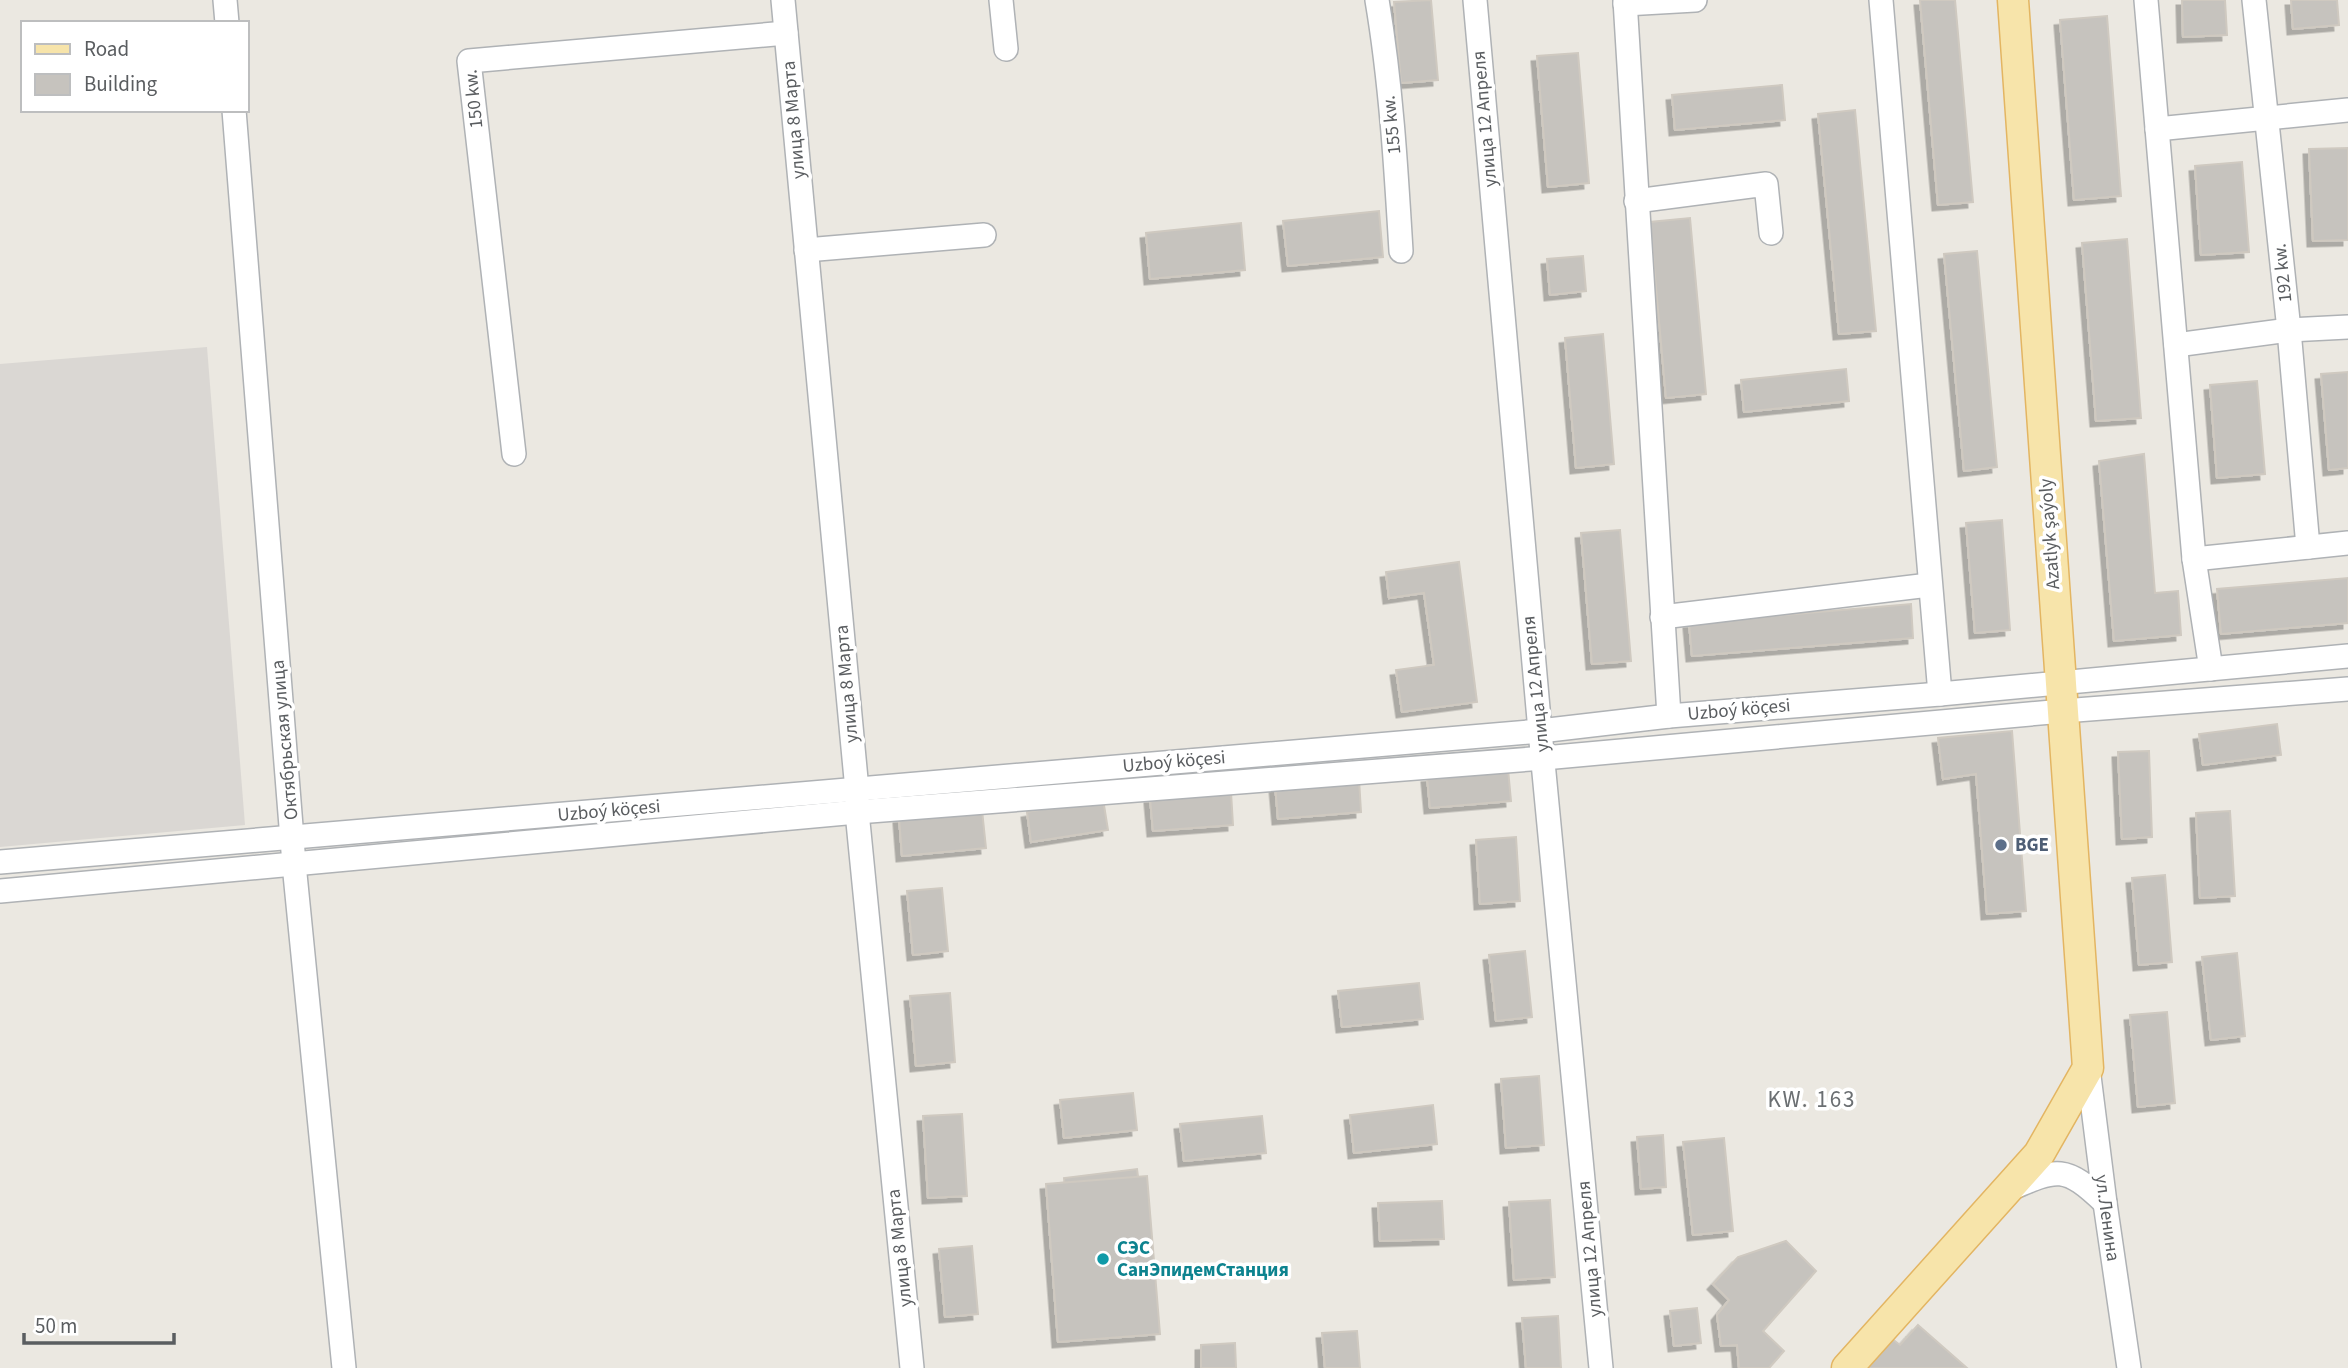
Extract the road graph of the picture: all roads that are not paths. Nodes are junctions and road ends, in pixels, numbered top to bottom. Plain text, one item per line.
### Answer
1 (225, 0) edge
2 (783, 0) edge
3 (1001, 0) edge
4 (1377, 0) edge
5 (1475, 0) edge
6 (1695, 0) edge
7 (1881, 0) edge
8 (2013, 0) edge
9 (2146, 0) edge
10 (2254, 0) edge
11 (1625, 2) edge
12 (227, 21) edge
13 (786, 33) junction
14 (1006, 49) dead end
15 (2348, 110) edge
16 (234, 112) edge
17 (2267, 118) junction
18 (2157, 129) junction
19 (1636, 201) junction
20 (1771, 233) dead end
21 (984, 235) dead end
22 (806, 250) junction
23 (1401, 251) dead end
24 (2348, 327) edge
25 (2289, 330) junction
26 (2176, 345) junction
27 (514, 454) dead end
28 (2348, 543) edge
29 (2308, 547) junction
30 (2194, 559) junction
31 (1929, 585) junction
32 (1662, 617) junction
33 (2348, 656) edge
34 (2211, 669) junction
35 (2348, 689) edge
36 (1940, 694) junction
37 (2062, 697) junction
38 (1669, 716) junction
39 (1540, 731) junction
40 (1544, 758) junction
41 (857, 801) junction
42 (293, 838) junction
43 (0, 862) edge
44 (294, 864) junction
45 (0, 891) edge
46 (2088, 1068) junction
47 (2007, 1191) junction
48 (2105, 1203) junction
49 (344, 1368) edge
50 (912, 1368) edge
51 (1601, 1368) edge
52 (1847, 1368) edge
53 (2129, 1368) edge

1 - 12 street
2 - 13 street, улица 8 Марта
3 - 14 street
4 - 23 street, 155 kw.
5 - 39 street, улица 12 Апреля
6 - 11 street
7 - 31 street
8 - 37 main road, Azatlyk şaýoly
9 - 18 street
10 - 17 street, 192 kw.
11 - 19 street
13 - 22 street, улица 8 Марта
13 - 27 street, 150 kw.
15 - 17 street
16 - 42 street, Октябрьская улица
17 - 18 street
17 - 25 street, 192 kw.
18 - 26 street
19 - 20 street
19 - 32 street
21 - 22 street
22 - 41 street, улица 8 Марта
24 - 25 street
25 - 26 street
25 - 29 street, 192 kw.
26 - 30 street
28 - 29 street
29 - 30 street
30 - 34 street
31 - 32 street
31 - 36 street
32 - 38 street
33 - 34 street, Uzboý köçesi
34 - 37 street, Uzboý köçesi
35 - 37 street, Uzboý köçesi
36 - 37 street, Uzboý köçesi
36 - 38 street, Uzboý köçesi
37 - 40 street, Uzboý köçesi
37 - 46 main road, Azatlyk şaýoly
38 - 39 street, Uzboý köçesi
39 - 40 street, улица 12 Апреля
39 - 41 street, Uzboý köçesi
40 - 41 street, Uzboý köçesi
40 - 51 street, улица 12 Апреля
41 - 42 street, Uzboý köçesi
41 - 44 street, Uzboý köçesi
41 - 50 street, улица 8 Марта
42 - 43 street, Uzboý köçesi
42 - 44 street, Октябрьская улица
44 - 45 street, Uzboý köçesi
44 - 49 street, Октябрьская улица
46 - 47 main road
46 - 48 street, ул.Ленина
47 - 48 street
47 - 52 main road
48 - 53 street, ул.Ленина

